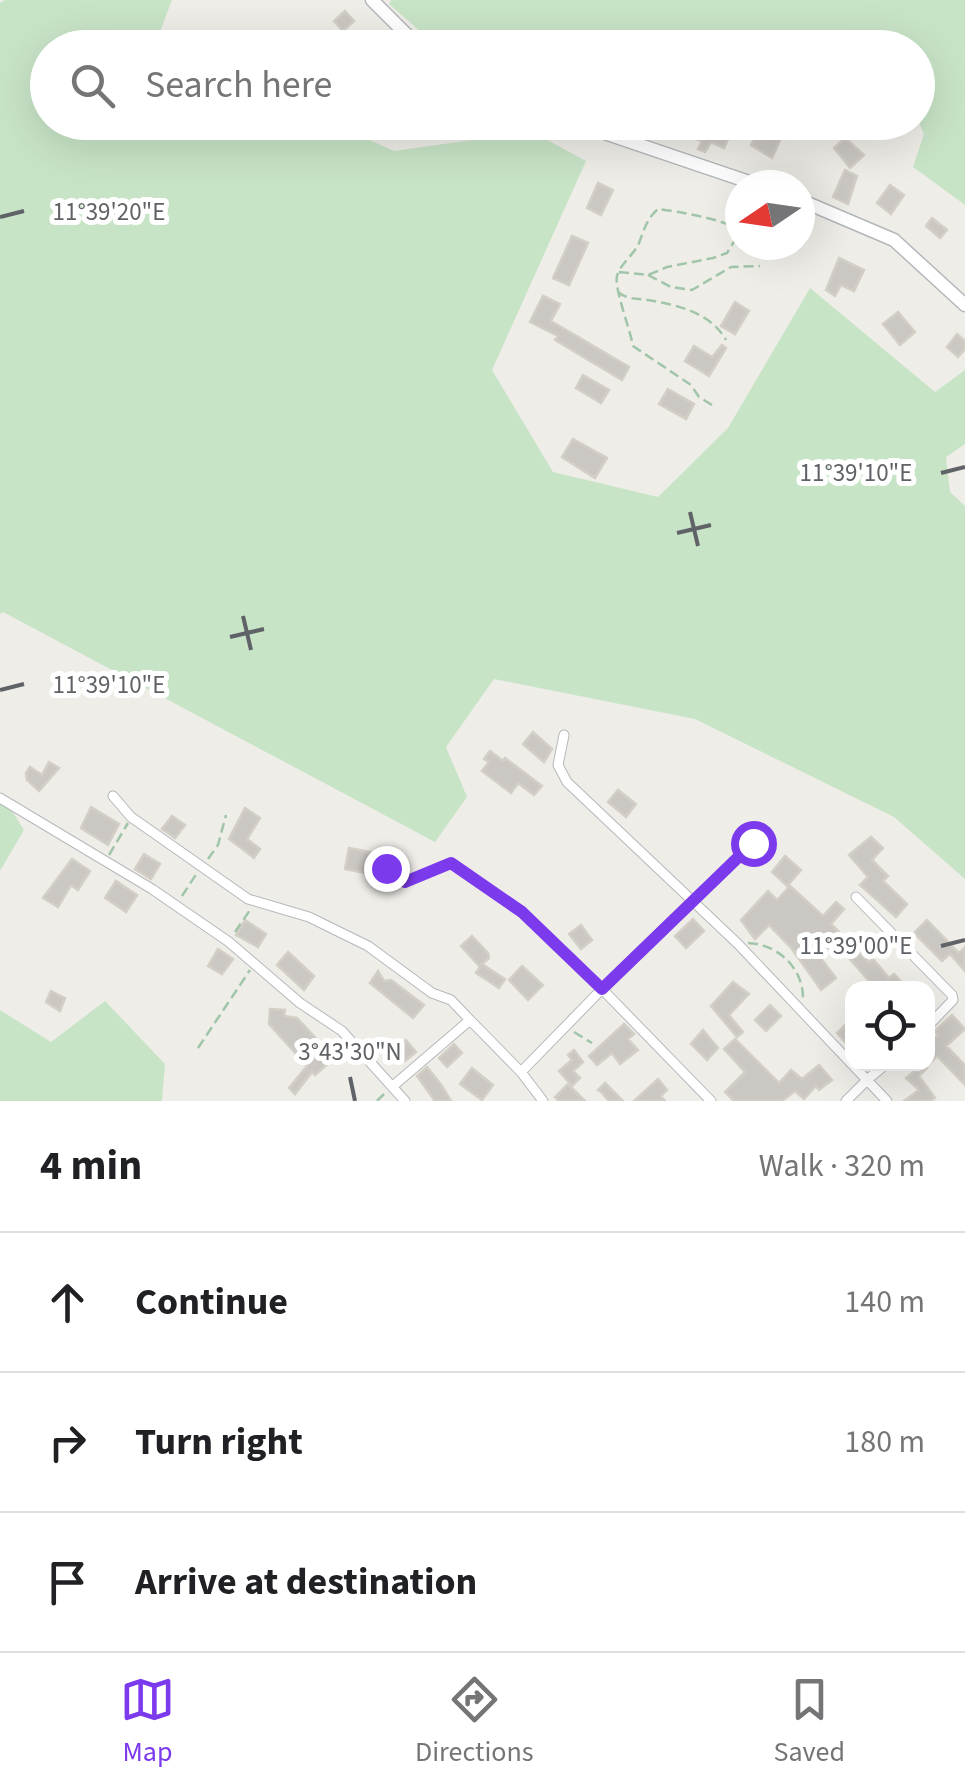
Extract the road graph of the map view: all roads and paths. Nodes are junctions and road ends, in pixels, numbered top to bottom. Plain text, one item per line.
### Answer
1 (372, 0) edge
2 (402, 30) edge
3 (625, 140) edge
4 (725, 174) edge
5 (815, 206) edge
6 (725, 221) edge
7 (725, 252) edge
8 (760, 266) dead end
9 (617, 272) junction
10 (648, 276) junction
11 (615, 290) junction
12 (965, 305) edge
13 (726, 340) dead end
14 (712, 405) dead end
15 (564, 735) dead end
16 (113, 796) dead end
17 (0, 798) edge
18 (131, 818) junction
19 (753, 843) dead end
20 (106, 861) junction
21 (386, 868) dead end
22 (856, 897) dead end
23 (692, 901) junction
24 (255, 902) junction
25 (229, 942) junction
26 (738, 944) junction
27 (255, 962) junction
28 (602, 989) junction
29 (800, 1009) junction
30 (935, 1019) edge
31 (470, 1020) junction
32 (564, 1027) junction
33 (592, 1043) dead end
34 (198, 1048) dead end
35 (878, 1071) edge
36 (521, 1072) junction
37 (867, 1080) junction
38 (393, 1086) junction
39 (405, 1101) edge
40 (543, 1101) edge
41 (711, 1101) edge
42 (846, 1101) edge
43 (888, 1101) edge

1 - 2 main road
3 - 4 main road
5 - 12 main road
6 - 9 path
7 - 10 path
8 - 10 path
9 - 10 path
9 - 11 path
11 - 13 path
11 - 14 path
15 - 23 street
16 - 18 street
17 - 20 street
18 - 20 path
18 - 24 street
19 - 23 street
20 - 25 street
21 - 28 path
22 - 30 street
23 - 26 street
23 - 28 street
24 - 25 path
24 - 31 street
25 - 27 street
26 - 29 street
26 - 29 path
27 - 34 path
27 - 38 street
28 - 32 street
28 - 41 street
29 - 37 street
31 - 36 street
31 - 38 street
32 - 33 path
32 - 36 street
35 - 37 street
36 - 40 street
37 - 42 street
37 - 43 street
38 - 39 street

